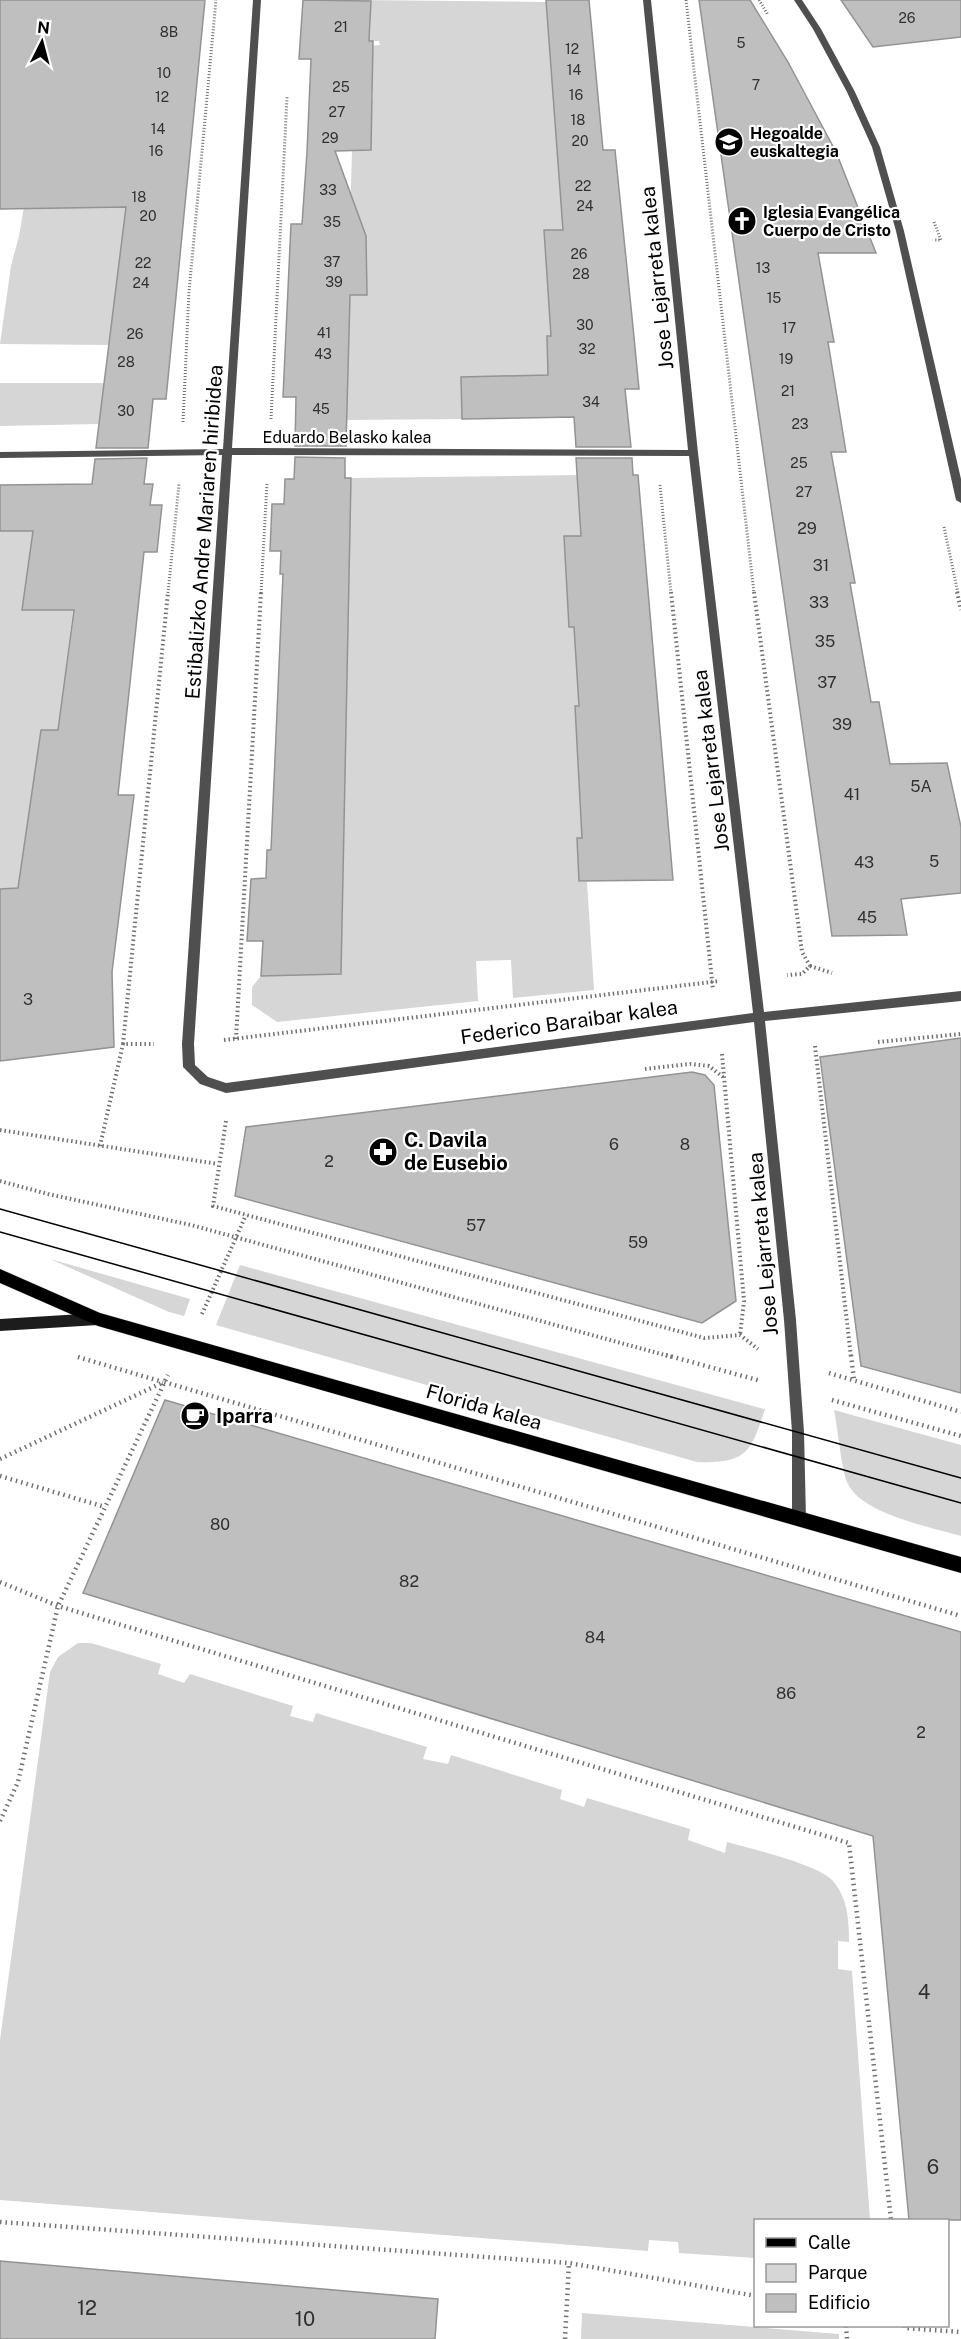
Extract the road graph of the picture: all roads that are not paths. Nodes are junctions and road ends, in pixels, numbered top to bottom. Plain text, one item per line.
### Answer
1 (256, 0) edge
2 (647, 0) edge
3 (798, 0) edge
4 (228, 451) junction
5 (693, 453) junction
6 (0, 455) edge
7 (961, 500) edge
8 (961, 996) edge
9 (759, 1017) junction
10 (189, 1067) joint
11 (0, 1276) edge
12 (98, 1319) junction
13 (0, 1325) edge
14 (799, 1519) junction
15 (961, 1565) edge

1 - 4 street, Estibalizko Andre Mariaren hiribidea
2 - 5 street, Jose Lejarreta kalea
3 - 7 street
4 - 5 street, Eduardo Belasko kalea
4 - 6 street, Eduardo Belasko kalea
4 - 10 street, Estibalizko Andre Mariaren hiribidea
5 - 9 street, Jose Lejarreta kalea
8 - 9 street, Federico Baraibar kalea
9 - 10 street, Federico Baraibar kalea
9 - 14 street, Jose Lejarreta kalea
11 - 12 main road, Florida kalea
12 - 13 main road
12 - 14 main road, Florida kalea
14 - 15 main road, Florida kalea

